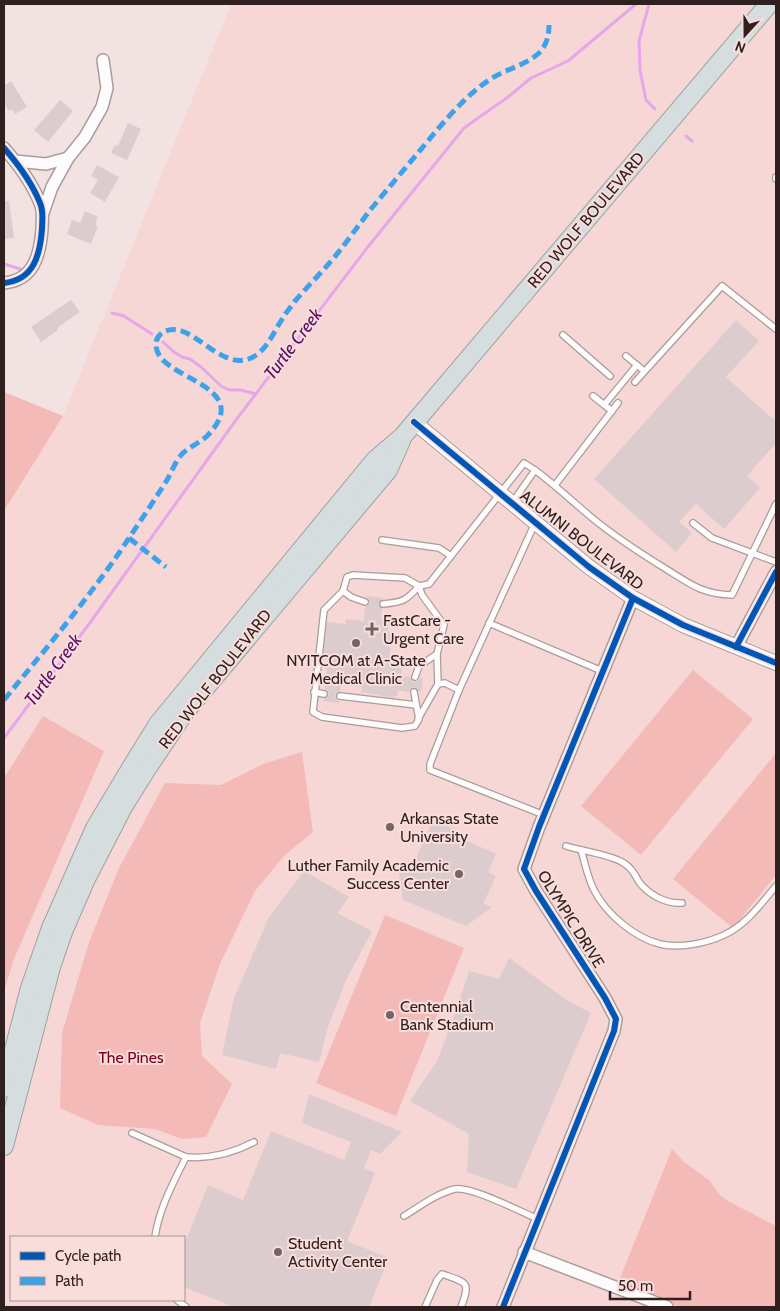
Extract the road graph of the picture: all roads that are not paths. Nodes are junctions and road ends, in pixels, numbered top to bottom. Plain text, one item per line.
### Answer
1 (769, 4) edge
2 (103, 60) dead end
3 (4, 148) edge
4 (68, 158) junction
5 (15, 161) junction
6 (43, 214) junction
7 (4, 283) edge
8 (776, 329) edge
9 (562, 335) dead end
10 (626, 356) dead end
11 (637, 365) junction
12 (644, 371) junction
13 (610, 376) dead end
14 (635, 382) dead end
15 (593, 396) dead end
16 (618, 402) dead end
17 (604, 405) junction
18 (612, 411) junction
19 (409, 429) junction
20 (535, 470) junction
21 (555, 485) junction
22 (500, 493) junction
23 (512, 503) junction
24 (776, 504) edge
25 (536, 522) junction
26 (693, 523) dead end
27 (382, 540) dead end
28 (752, 553) junction
29 (451, 556) junction
30 (776, 562) edge
31 (776, 572) edge
32 (418, 586) junction
33 (343, 591) junction
34 (633, 598) junction
35 (366, 602) dead end
36 (383, 604) dead end
37 (489, 623) junction
38 (736, 648) junction
39 (437, 654) junction
40 (776, 663) edge
41 (602, 672) junction
42 (415, 678) dead end
43 (438, 684) junction
44 (459, 690) junction
45 (314, 692) junction
46 (414, 692) dead end
47 (324, 694) dead end
48 (340, 696) dead end
49 (416, 705) junction
50 (418, 719) junction
51 (544, 815) junction
52 (566, 846) dead end
53 (581, 850) junction
54 (776, 886) edge
55 (682, 903) dead end
56 (4, 1088) edge
57 (132, 1133) dead end
58 (254, 1142) dead end
59 (4, 1146) edge
60 (186, 1157) junction
61 (404, 1216) dead end
62 (538, 1219) junction
63 (155, 1236) edge
64 (524, 1252) junction
65 (425, 1307) edge
66 (461, 1307) edge
67 (503, 1307) edge
68 (667, 1307) edge

1 - 19 highway, RED WOLF BOULEVARD
2 - 4 street
3 - 5 street
4 - 5 street
4 - 6 street
5 - 6 street
6 - 7 street
8 - 12 lane
9 - 13 lane
10 - 11 lane
11 - 12 lane
11 - 17 lane
12 - 14 lane
15 - 17 lane
16 - 18 lane
17 - 18 lane
18 - 21 lane
19 - 22 street, ALUMNI BOULEVARD
19 - 56 highway, RED WOLF BOULEVARD
19 - 59 highway, RED WOLF BOULEVARD
20 - 21 lane
20 - 22 lane
20 - 23 lane
21 - 28 lane
22 - 23 street, ALUMNI BOULEVARD
22 - 29 lane
23 - 25 street, ALUMNI BOULEVARD
24 - 28 lane
25 - 34 street, ALUMNI BOULEVARD
25 - 37 lane
26 - 28 lane
27 - 29 lane
28 - 30 lane
29 - 32 lane
31 - 38 street
32 - 33 lane
32 - 36 lane
32 - 39 lane
33 - 35 lane
33 - 45 lane
34 - 38 street, ALUMNI BOULEVARD
34 - 41 street, OLYMPIC DRIVE
37 - 41 lane
37 - 44 lane
38 - 40 street, ALUMNI BOULEVARD
39 - 42 lane
39 - 43 lane
41 - 51 street, OLYMPIC DRIVE
43 - 44 lane
43 - 50 lane
44 - 51 lane
45 - 47 lane
45 - 50 lane
46 - 49 lane
48 - 49 lane
49 - 50 lane
51 - 62 street, OLYMPIC DRIVE
52 - 53 lane
53 - 54 lane
53 - 55 lane
57 - 60 lane
58 - 60 lane
60 - 63 lane
61 - 62 lane
62 - 64 street, OLYMPIC DRIVE
64 - 67 street, OLYMPIC DRIVE
64 - 68 street
65 - 66 lane

